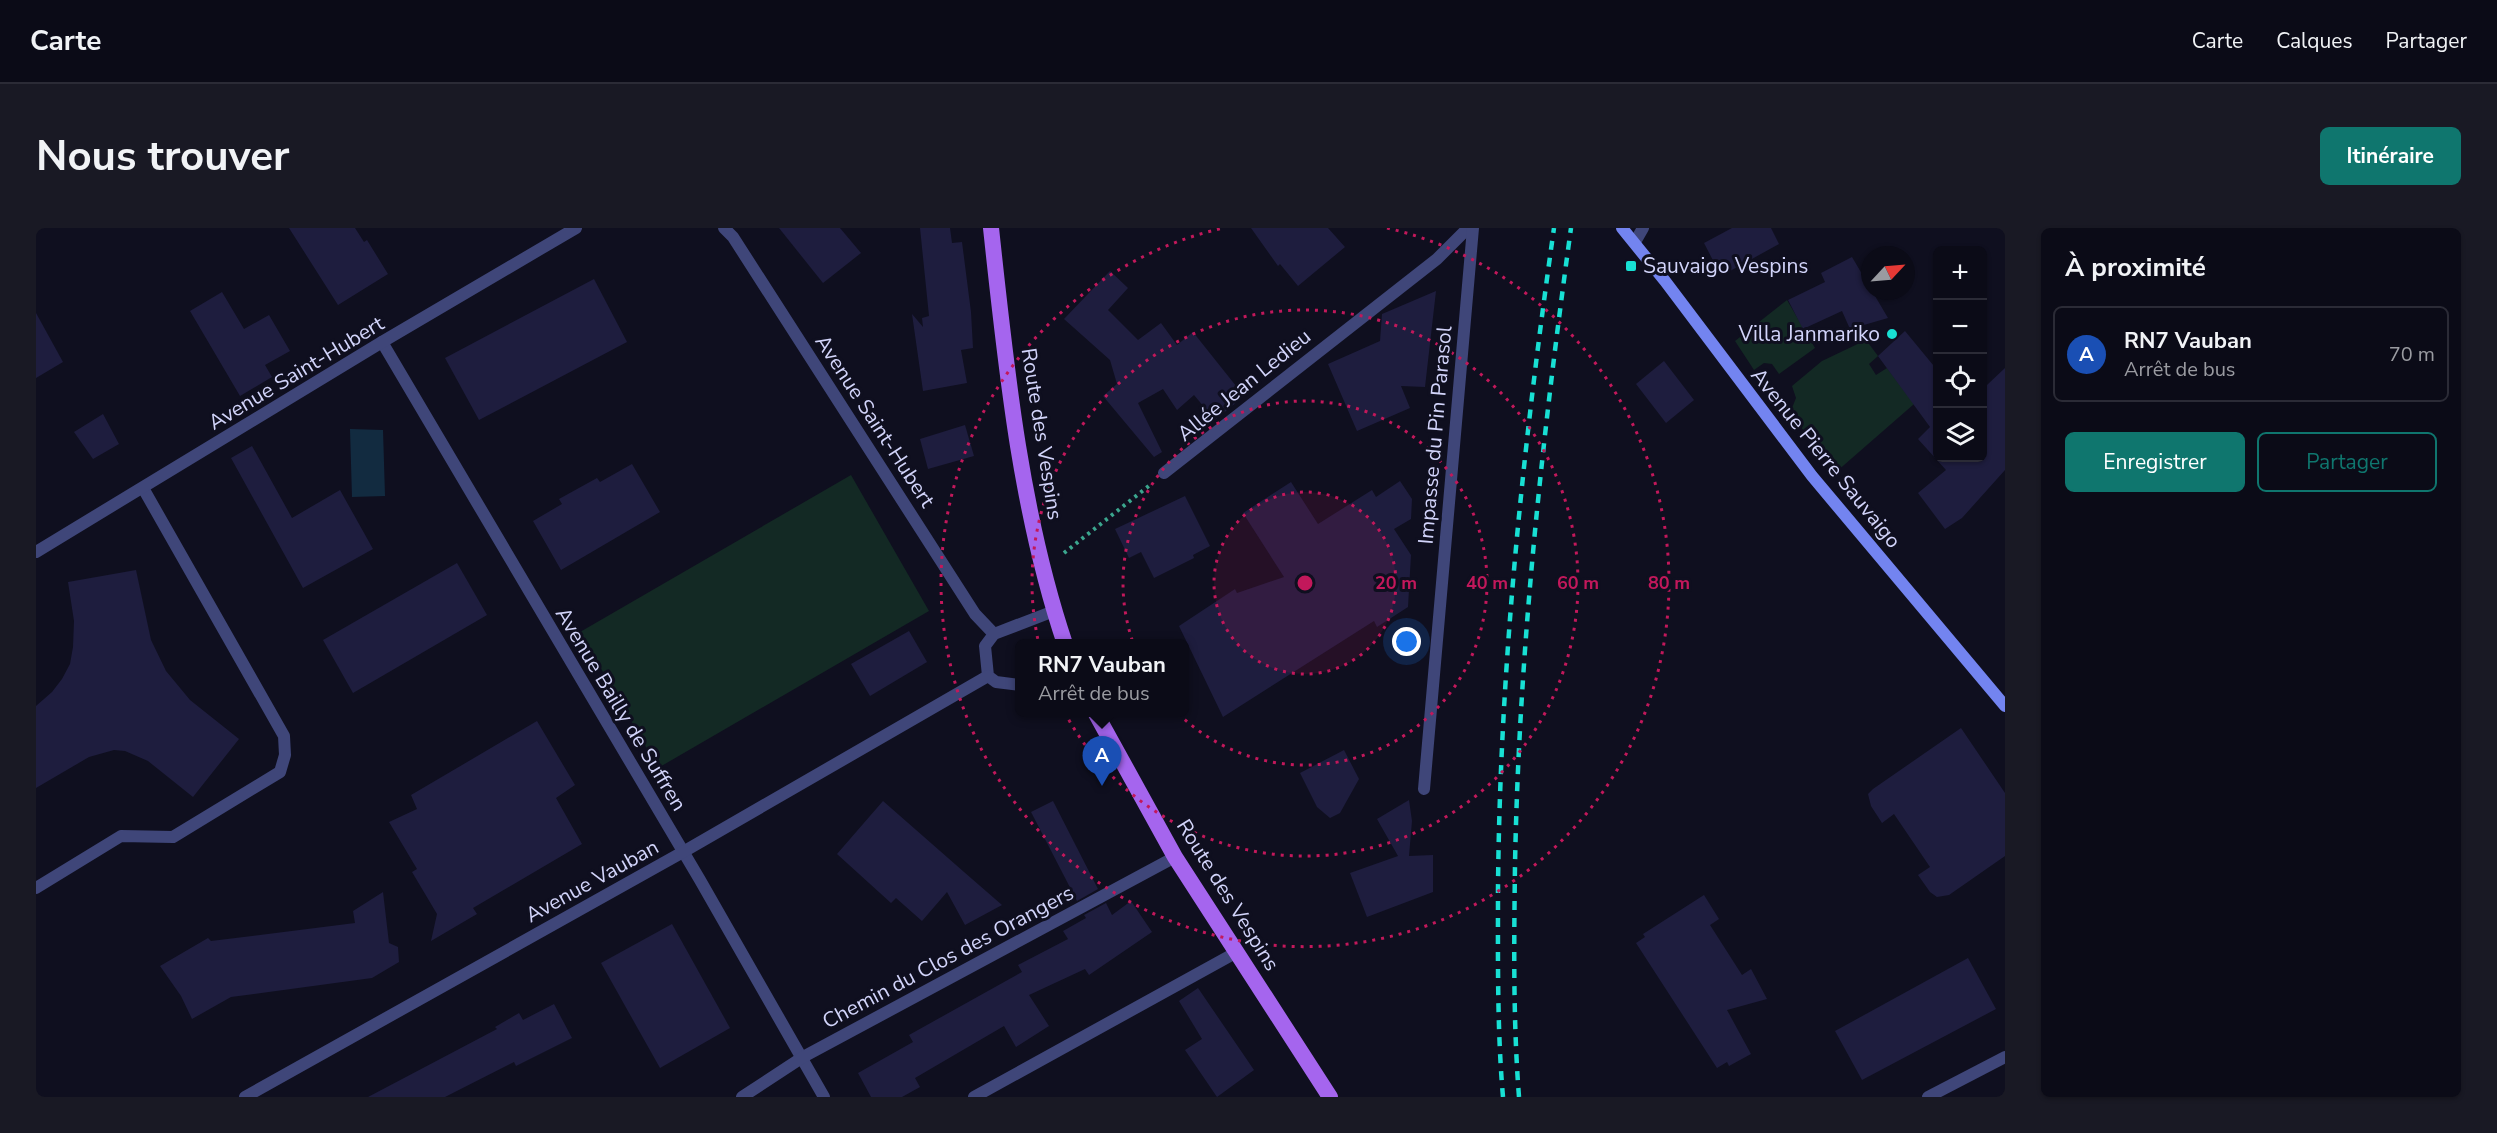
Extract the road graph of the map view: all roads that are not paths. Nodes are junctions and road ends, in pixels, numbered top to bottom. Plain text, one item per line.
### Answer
1 (576, 228) edge
2 (724, 228) edge
3 (991, 228) edge
4 (1468, 228) edge
5 (1473, 228) edge
6 (1622, 228) edge
7 (1643, 228) edge
8 (1635, 242) junction
9 (382, 342) junction
10 (1164, 473) road end
11 (143, 488) junction
12 (36, 552) edge
13 (1054, 611) junction
14 (994, 634) junction
15 (1063, 639) edge
16 (988, 676) junction
17 (1015, 684) edge
18 (2005, 706) edge
19 (1098, 717) edge
20 (1424, 789) dead end
21 (683, 852) junction
22 (1175, 857) junction
23 (36, 888) edge
24 (1237, 952) junction
25 (803, 1057) junction
26 (2005, 1057) edge
27 (245, 1097) edge
28 (741, 1097) edge
29 (824, 1097) edge
30 (974, 1097) edge
31 (1330, 1097) edge
32 (1929, 1097) edge

1 - 9 street, Avenue Saint-Hubert
2 - 14 street, Avenue Saint-Hubert
3 - 13 main road, Route des Vespins
4 - 10 street, Allée Jean Ledieu
5 - 20 street, Impasse du Pin Parasol
6 - 8 main road, Avenue Pierre Sauvaigo
7 - 8 street
8 - 18 main road, Avenue Pierre Sauvaigo
9 - 11 street, Avenue Saint-Hubert
9 - 21 street, Avenue Bailly de Suffren
11 - 12 street, Avenue Saint-Hubert
11 - 23 street
13 - 14 street
13 - 15 main road, Route des Vespins
14 - 16 street
16 - 17 street
16 - 21 street, Avenue Vauban
19 - 22 main road, Route des Vespins
21 - 25 street, Avenue Bailly de Suffren
21 - 27 street, Avenue Vauban
22 - 24 main road, Route des Vespins
22 - 25 street, Chemin du Clos des Orangers
24 - 30 street
24 - 31 main road, Route des Vespins
25 - 28 street, Chemin du Clos des Orangers
25 - 29 street, Avenue Bailly de Suffren
26 - 32 street

